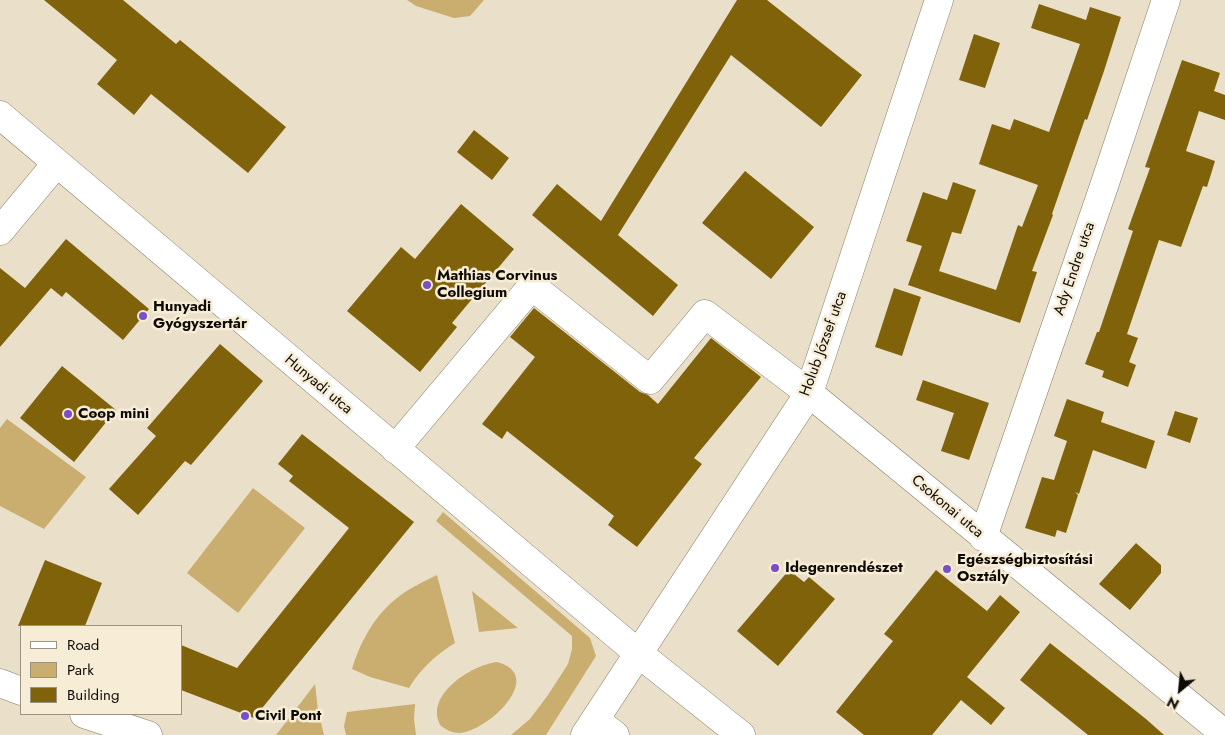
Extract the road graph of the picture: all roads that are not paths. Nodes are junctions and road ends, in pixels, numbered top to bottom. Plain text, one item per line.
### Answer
1 (938, 0) edge
2 (1166, 0) edge
3 (0, 115) edge
4 (56, 164) junction
5 (0, 231) edge
6 (810, 393) junction
7 (395, 449) junction
8 (982, 537) junction
9 (638, 653) junction
10 (0, 683) edge
11 (20, 691) edge
12 (87, 715) edge
13 (598, 730) edge
14 (1225, 734) edge
15 (148, 735) edge
16 (741, 735) edge

1 - 6 street, Holub József utca
2 - 8 street, Ady Endre utca
3 - 4 street, Hunyadi utca
4 - 5 street
4 - 7 street, Hunyadi utca
6 - 7 street, Csokonai utca
6 - 8 street, Csokonai utca
6 - 9 street, Holub József utca
7 - 9 street, Hunyadi utca
8 - 14 street, Csokonai utca
9 - 13 street, Holub József utca
9 - 16 street, Hunyadi utca
10 - 11 street
12 - 15 street

